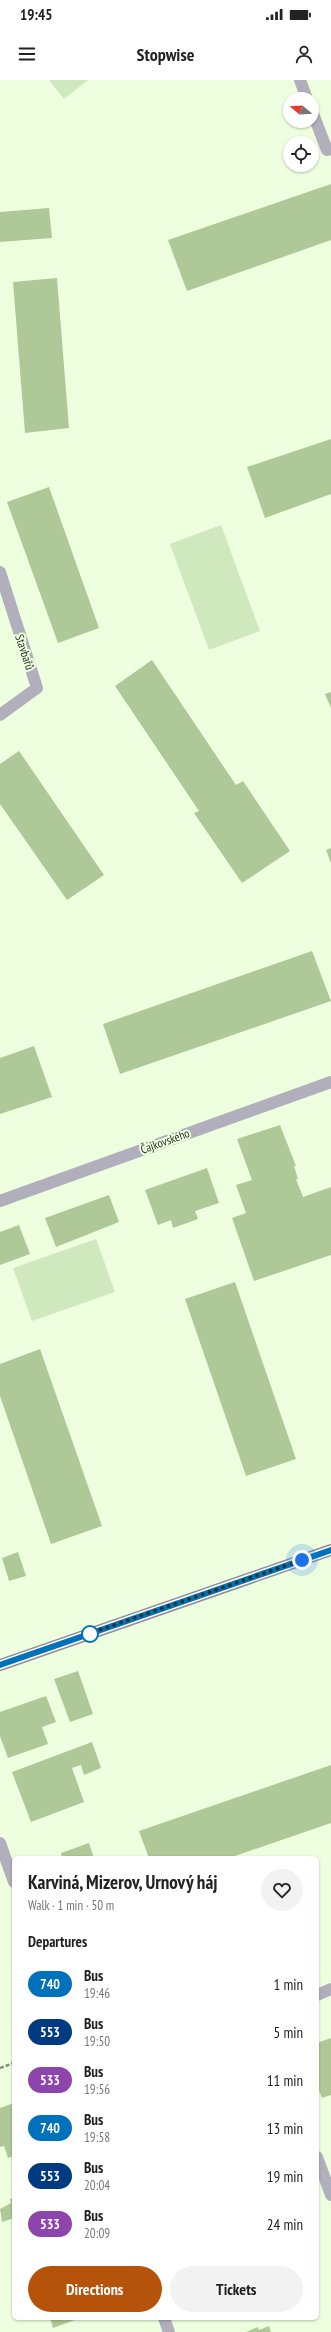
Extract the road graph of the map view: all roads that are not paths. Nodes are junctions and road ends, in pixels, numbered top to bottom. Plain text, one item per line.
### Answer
1 (300, 80) edge
2 (304, 92) edge
3 (318, 128) edge
4 (331, 149) edge
5 (0, 572) edge
6 (0, 715) edge
7 (331, 1082) edge
8 (0, 1201) edge
9 (331, 1550) edge
10 (0, 1665) edge
11 (0, 1843) edge
12 (12, 1876) edge
13 (331, 1989) edge
14 (319, 1994) edge
15 (319, 2162) edge
16 (331, 2195) edge
17 (165, 2320) edge
18 (169, 2332) edge

1 - 2 street
3 - 4 street
5 - 6 street, Stavbařů
7 - 8 street, Čajkovského
9 - 10 street
11 - 12 street
13 - 14 street
15 - 16 street
17 - 18 street

